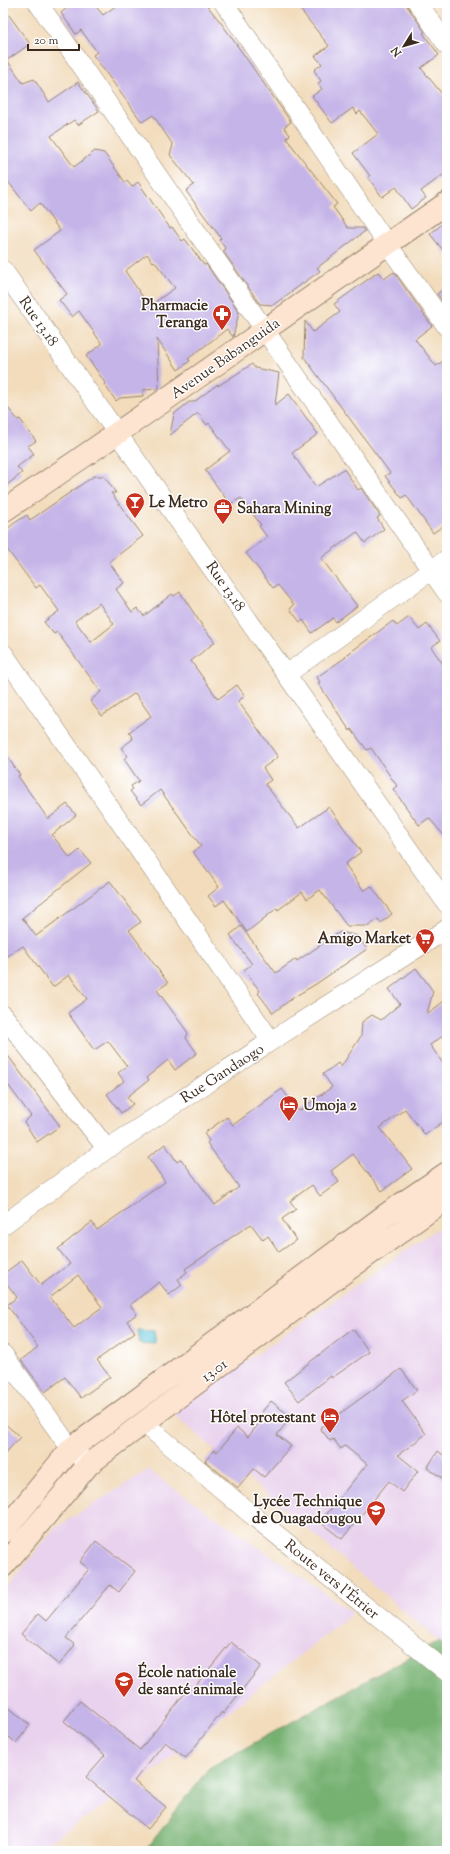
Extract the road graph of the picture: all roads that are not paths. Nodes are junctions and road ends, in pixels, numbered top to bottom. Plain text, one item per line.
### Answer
1 (38, 3) edge
2 (224, 3) edge
3 (418, 3) edge
4 (447, 45) edge
5 (447, 203) edge
6 (387, 244) junction
7 (3, 270) edge
8 (447, 327) edge
9 (265, 329) junction
10 (119, 434) junction
11 (3, 511) edge
12 (447, 559) edge
13 (431, 570) junction
14 (447, 593) edge
15 (3, 653) edge
16 (287, 674) junction
17 (447, 904) edge
18 (447, 929) edge
19 (3, 1015) edge
20 (271, 1041) junction
21 (107, 1149) junction
22 (447, 1173) edge
23 (447, 1198) edge
24 (3, 1225) edge
25 (3, 1354) edge
26 (144, 1423) junction
27 (71, 1449) junction
28 (89, 1464) junction
29 (3, 1532) edge
30 (3, 1566) edge
31 (447, 1672) edge

1 - 9 street
2 - 6 street
3 - 4 street
5 - 6 street, Avenue Babanguida
6 - 8 street
6 - 9 street, Avenue Babanguida
7 - 10 street, Rue 13.18
9 - 10 street, Avenue Babanguida
9 - 13 street
10 - 11 street, Avenue Babanguida
10 - 16 street, Rue 13.18
12 - 13 street
13 - 14 street
13 - 16 street
15 - 20 street
16 - 17 street, Rue 13.18
18 - 20 street, Rue Gandaogo
19 - 21 street
20 - 21 street, Rue Gandaogo
21 - 24 street, Rue Gandaogo
22 - 27 street, 13.01
23 - 26 street, 13.01
25 - 27 street
26 - 28 street, 13.01
26 - 31 street, Route vers l'Étrier
27 - 28 street
27 - 29 street, 13.01
28 - 30 street, 13.01

